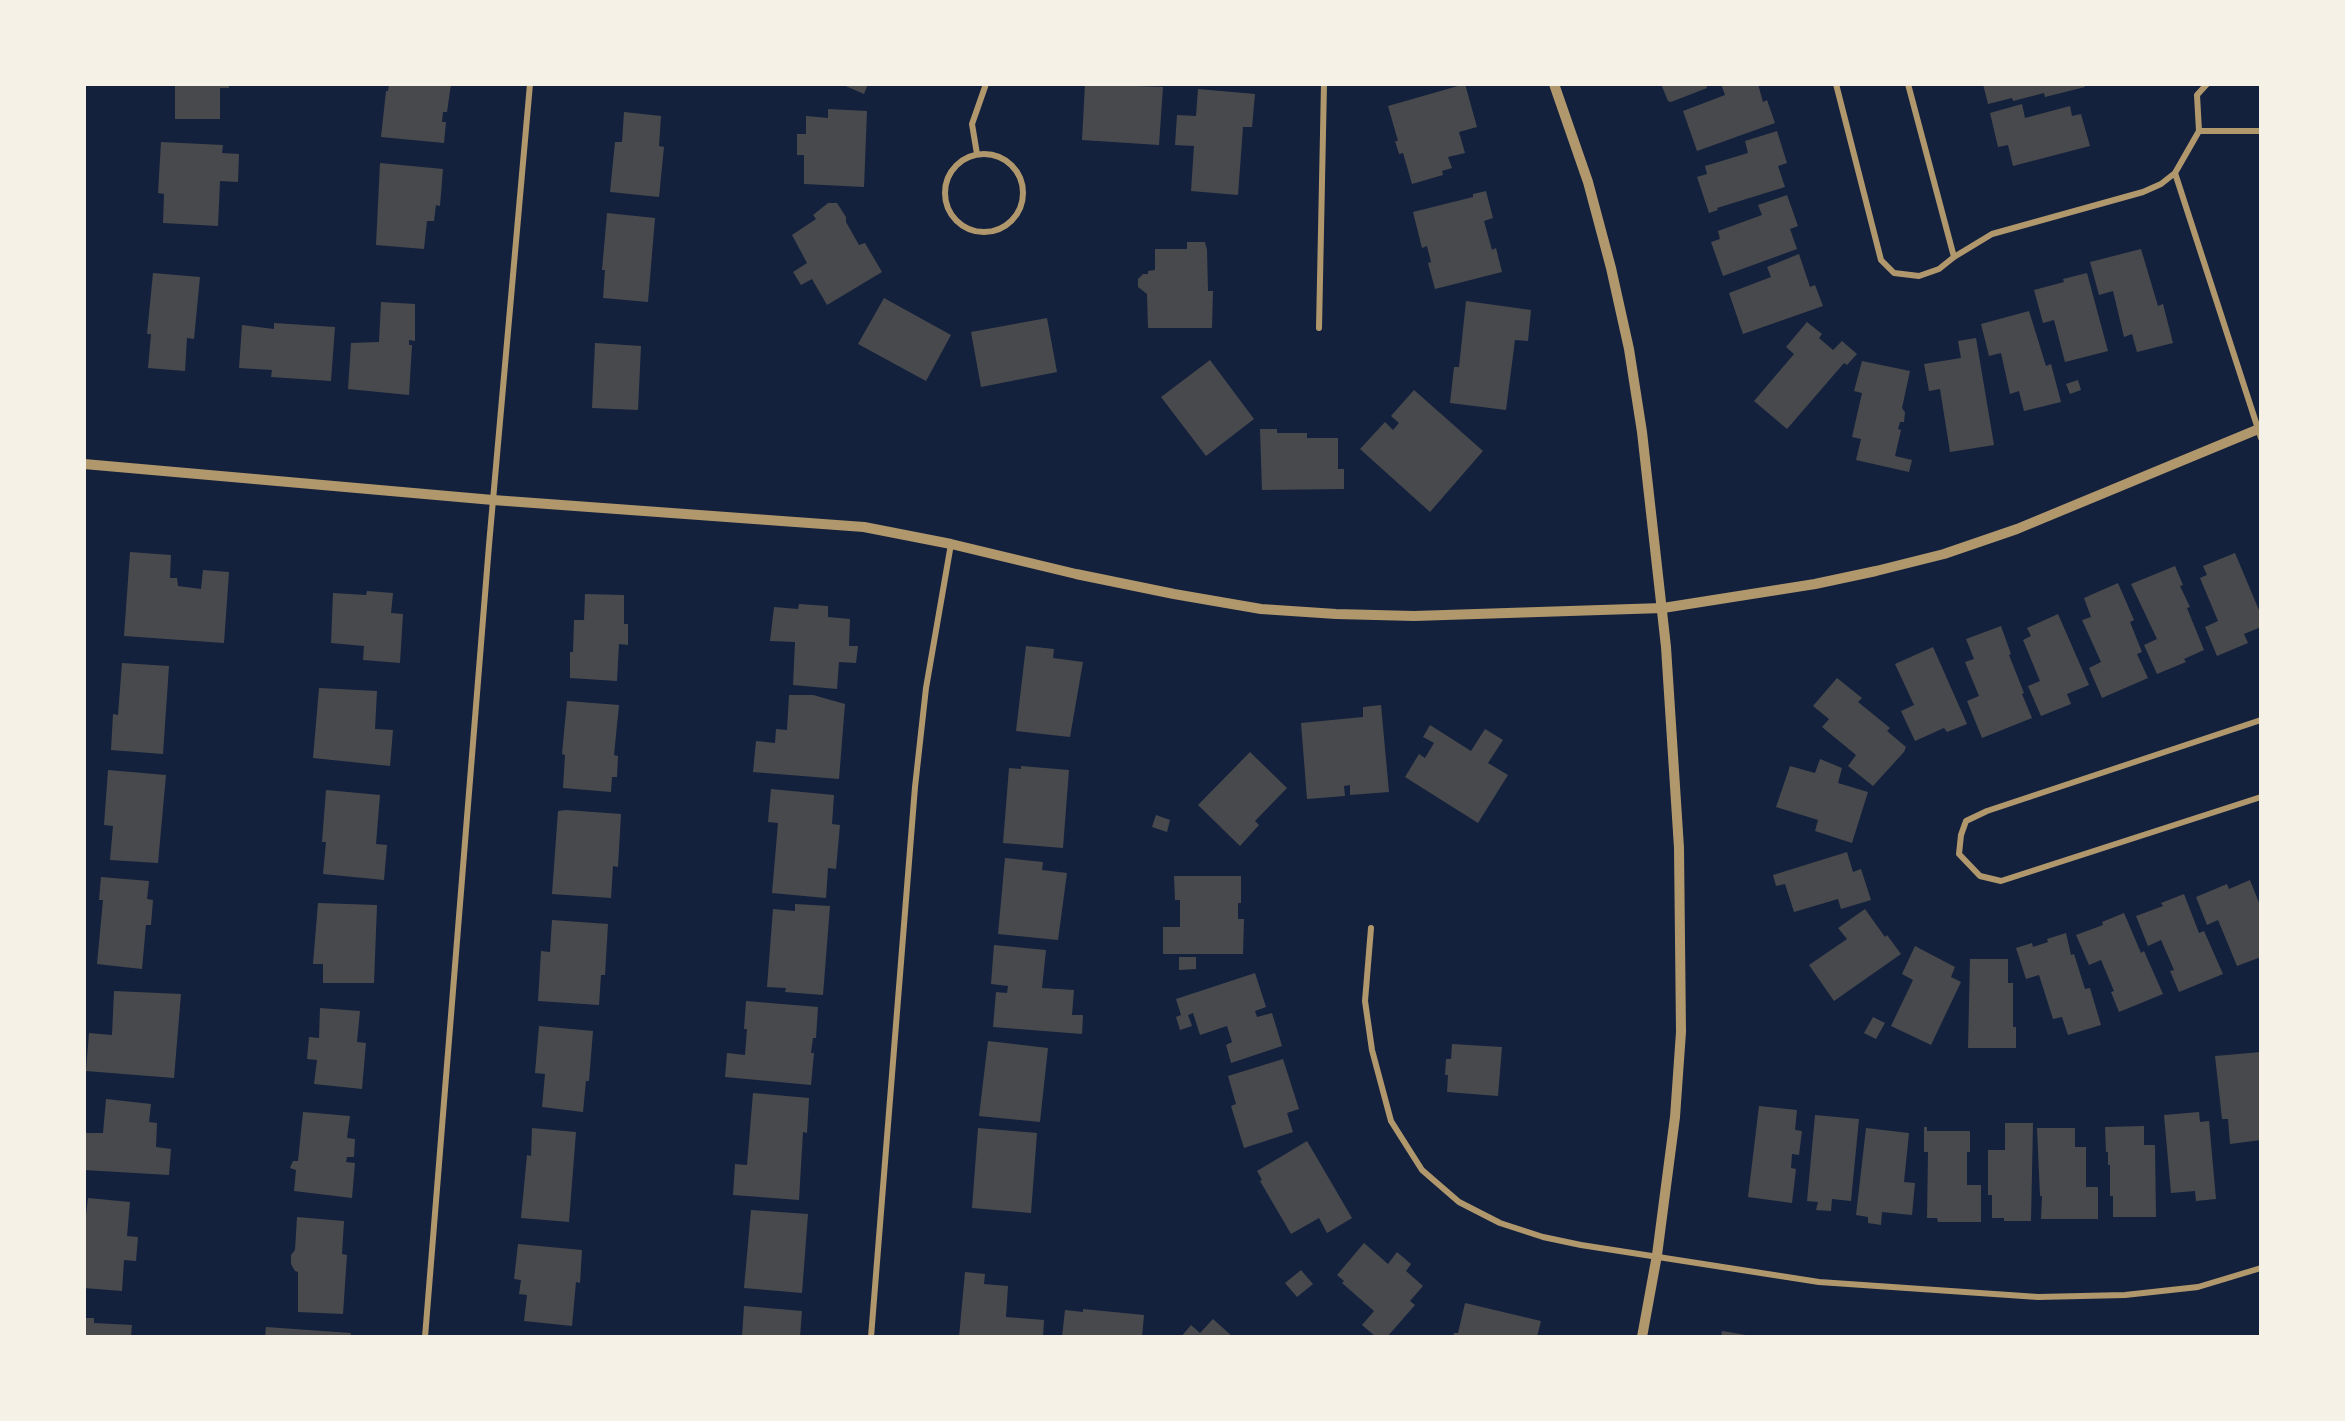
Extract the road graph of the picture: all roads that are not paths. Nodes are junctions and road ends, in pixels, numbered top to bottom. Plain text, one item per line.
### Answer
1 (530, 84) edge
2 (986, 84) edge
3 (1324, 84) edge
4 (1554, 84) edge
5 (1836, 84) edge
6 (1908, 84) edge
7 (2207, 84) edge
8 (2199, 131) junction
9 (2261, 131) edge
10 (977, 154) junction
11 (2175, 173) junction
12 (1954, 257) junction
13 (1318, 328) dead end
14 (2260, 432) edge
15 (84, 464) edge
16 (493, 500) junction
17 (951, 544) junction
18 (1663, 608) junction
19 (2261, 720) edge
20 (2261, 797) edge
21 (1371, 928) dead end
22 (1657, 1255) junction
23 (2261, 1268) edge
24 (425, 1337) edge
25 (871, 1337) edge
26 (1642, 1337) edge

1 - 16 street
2 - 10 street
3 - 13 street
4 - 18 street
5 - 12 street
6 - 12 street
7 - 8 street
8 - 9 street
8 - 11 street
10 - 10 street
11 - 12 street
11 - 14 street
14 - 18 street
15 - 16 street
16 - 17 street
16 - 24 street
17 - 18 street
17 - 25 street
18 - 22 street
19 - 20 street
21 - 22 street
22 - 23 street
22 - 26 street

